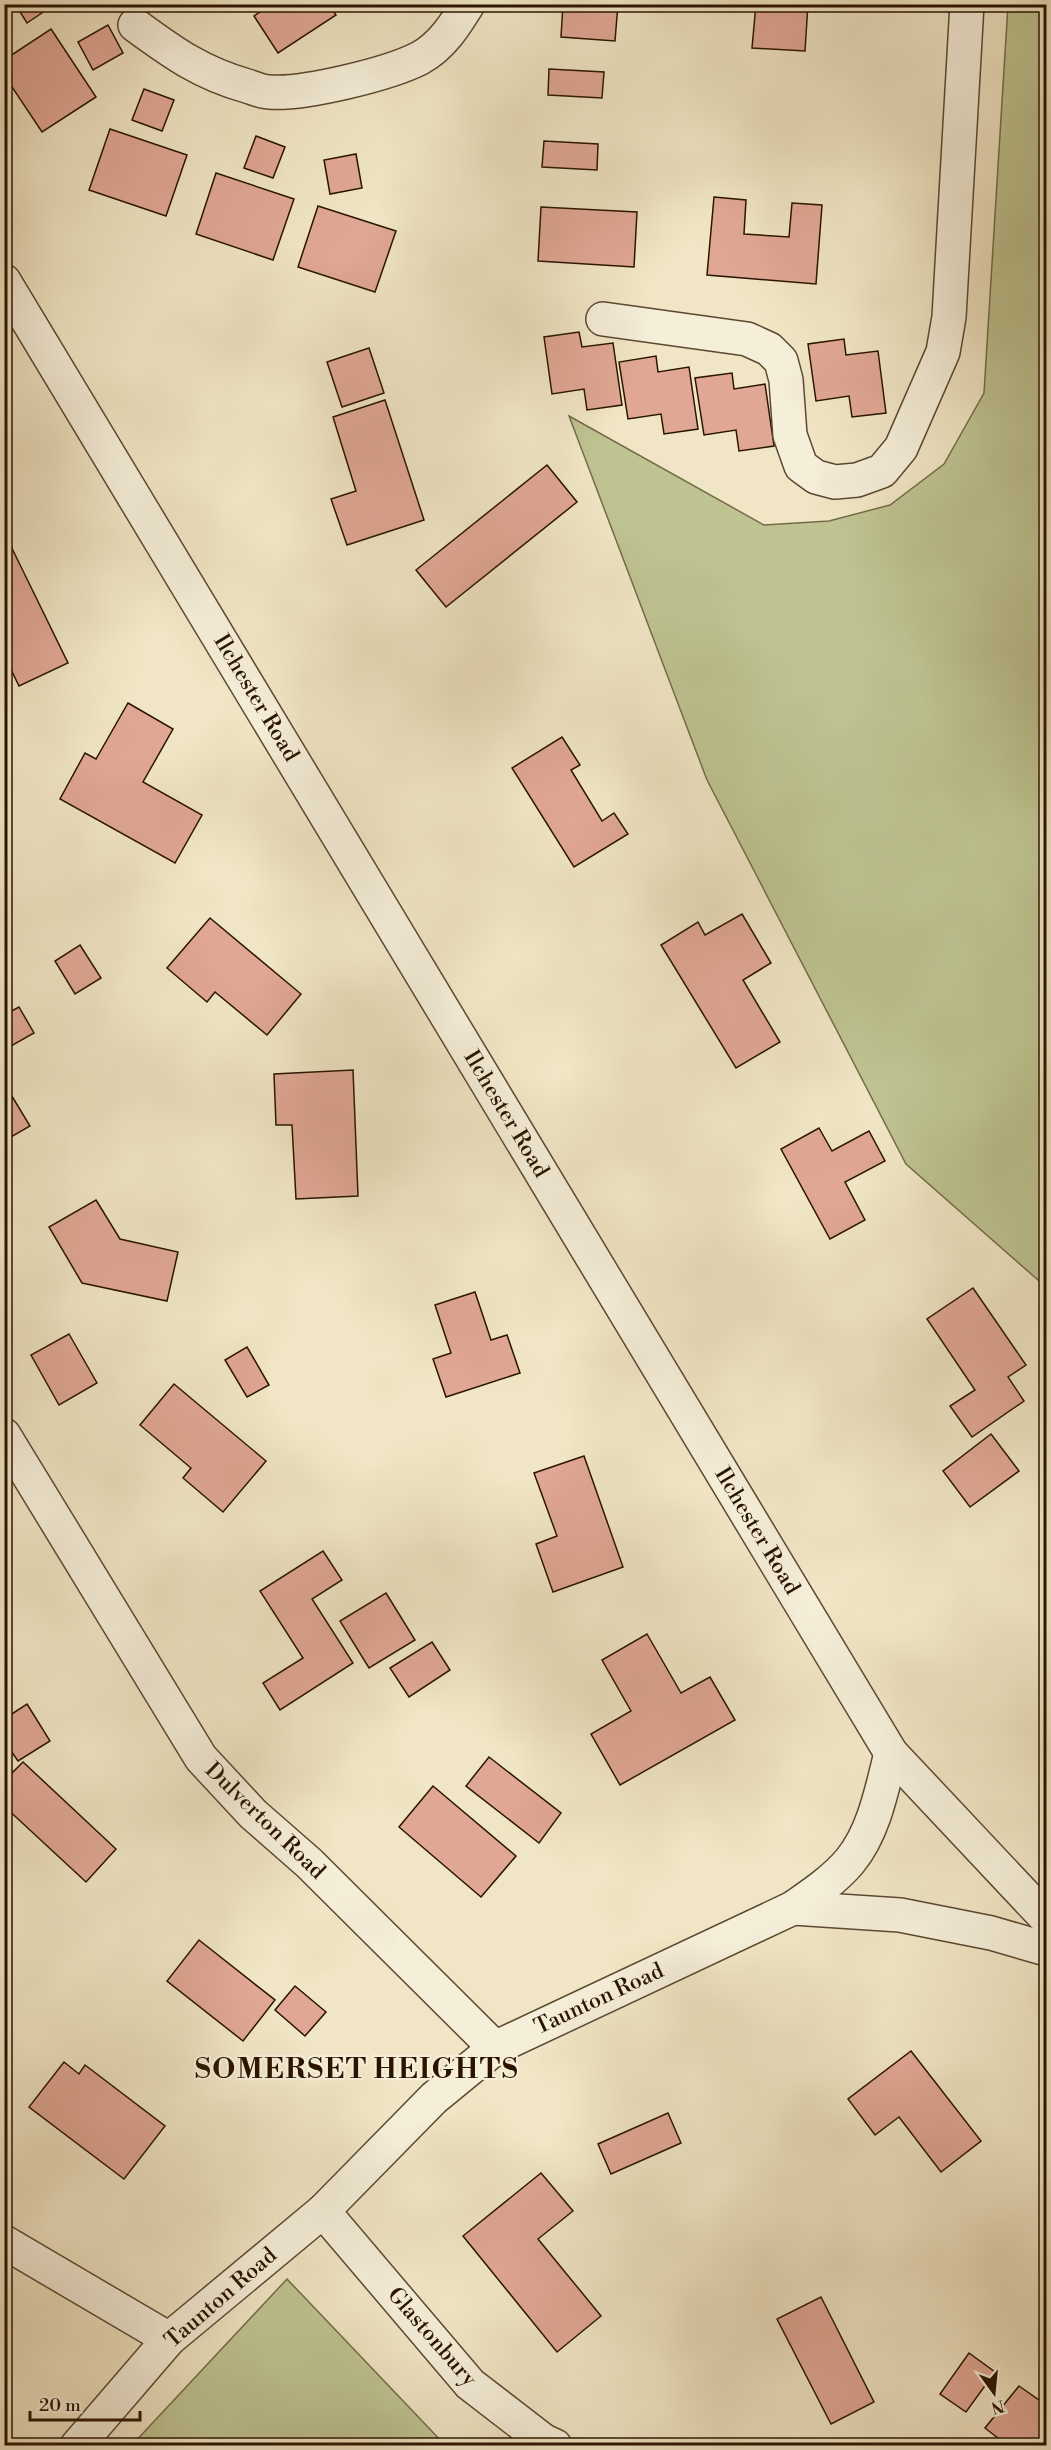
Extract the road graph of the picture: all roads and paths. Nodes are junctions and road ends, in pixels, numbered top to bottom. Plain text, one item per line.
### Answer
1 (468, 4) edge
2 (967, 4) edge
3 (135, 26) dead end
4 (4, 281) edge
5 (603, 319) dead end
6 (4, 1435) edge
7 (891, 1753) junction
8 (793, 1908) junction
9 (1047, 1918) edge
10 (1047, 1949) edge
11 (495, 2048) junction
12 (323, 2211) junction
13 (4, 2242) edge
14 (169, 2339) junction
15 (77, 2445) edge
16 (555, 2445) edge

1 - 3 street
2 - 5 street
4 - 7 street, Ilchester Road
6 - 11 street, Dulverton Road
7 - 8 street, Taunton Road
7 - 9 street, Ilchester Road
8 - 10 street
8 - 11 street, Taunton Road
11 - 12 street, Taunton Road
12 - 14 street, Taunton Road
12 - 16 street, Glastonbury
13 - 14 street
14 - 15 street, Taunton Road

